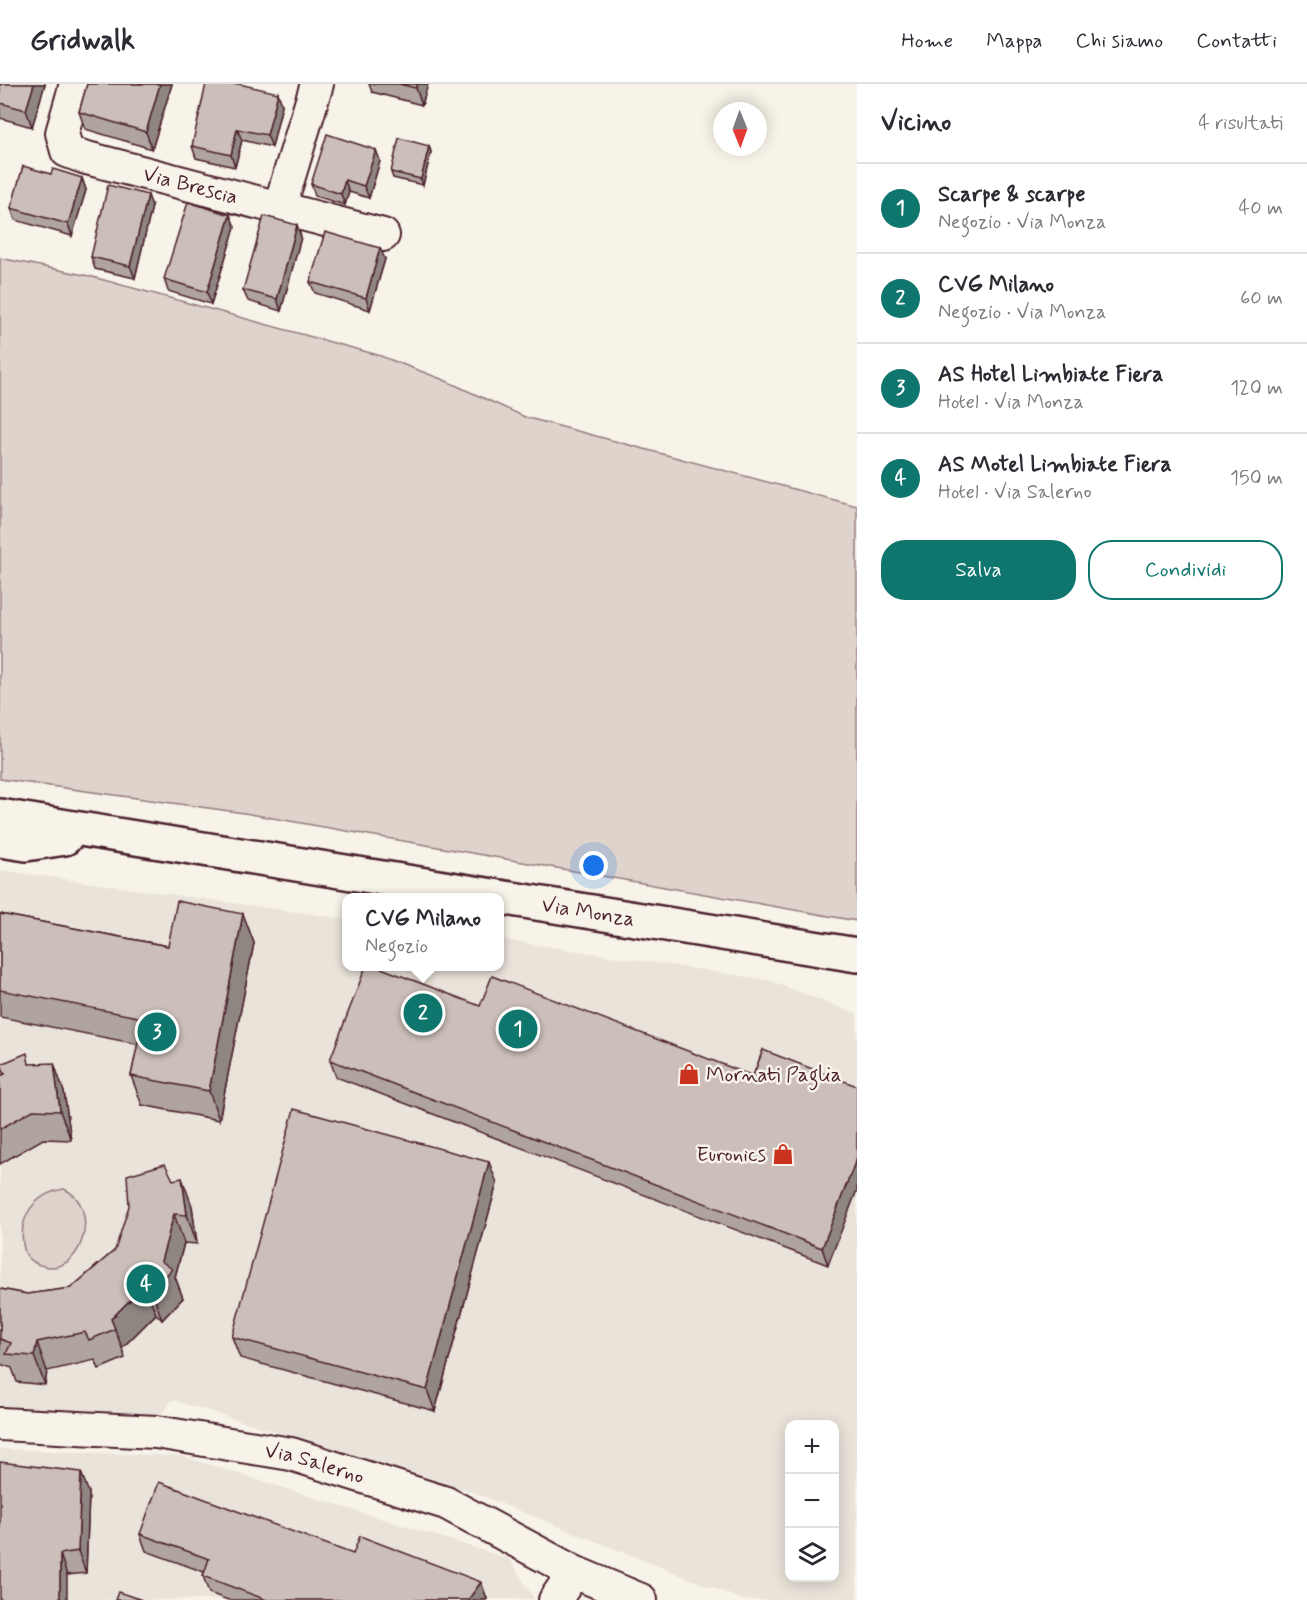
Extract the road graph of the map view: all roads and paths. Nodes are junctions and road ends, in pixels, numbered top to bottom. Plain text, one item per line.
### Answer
1 (76, 84) edge
2 (317, 84) edge
3 (280, 206) junction
4 (383, 235) dead end
5 (0, 795) edge
6 (0, 816) edge
7 (106, 833) junction
8 (0, 840) edge
9 (475, 893) edge
10 (504, 898) edge
11 (857, 955) edge
12 (0, 1424) edge
13 (574, 1572) junction
14 (555, 1600) edge
15 (641, 1600) edge

1 - 3 street, Via Brescia
2 - 3 street
3 - 4 street, Via Brescia
5 - 7 main road
6 - 7 main road
7 - 8 main road
7 - 9 main road, Via Monza
10 - 11 main road, Via Monza
12 - 13 street, Via Salerno
13 - 14 street
13 - 15 street, Via Salerno

